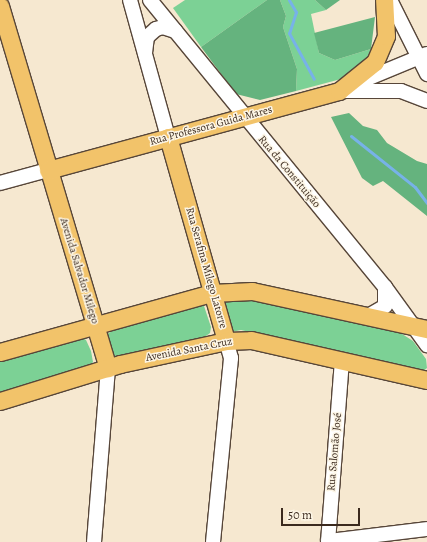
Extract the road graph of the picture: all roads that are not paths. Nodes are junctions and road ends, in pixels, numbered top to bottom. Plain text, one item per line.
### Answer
1 (130, 0) edge
2 (150, 0) edge
3 (384, 0) edge
4 (390, 0) edge
5 (0, 6) edge
6 (175, 31) junction
7 (145, 54) junction
8 (422, 55) edge
9 (427, 74) edge
10 (339, 91) junction
11 (427, 101) edge
12 (243, 117) junction
13 (168, 137) junction
14 (48, 170) junction
15 (0, 183) edge
16 (385, 287) junction
17 (212, 293) junction
18 (368, 316) junction
19 (94, 323) junction
20 (421, 327) edge
21 (226, 341) junction
22 (427, 345) edge
23 (0, 352) edge
24 (342, 361) junction
25 (108, 368) junction
26 (427, 380) edge
27 (0, 401) edge
28 (427, 529) edge
29 (94, 542) edge
30 (213, 542) edge
31 (328, 542) edge

1 - 7 street, Rua Serafina Milego Latorre
2 - 6 street, Rua da Constituição
3 - 10 main road
4 - 8 street
5 - 14 main road, Avenida Salvador Milego
6 - 7 street
6 - 12 street, Rua da Constituição
7 - 13 street, Rua Serafina Milego Latorre
8 - 9 street
8 - 10 street, Rua Professora Guida Mares
10 - 11 street
10 - 12 main road, Rua Professora Guida Mares
12 - 13 main road, Rua Professora Guida Mares
12 - 16 street, Rua da Constituição
13 - 14 main road, Rua Professora Guida Mares
13 - 17 main road, Rua Serafina Milego Latorre
14 - 15 street, Rua Professora Guida Mares
14 - 19 main road, Avenida Salvador Milego
16 - 18 street
16 - 20 street, Rua da Constituição
17 - 18 main road
17 - 19 main road
17 - 21 main road, Rua Serafina Milego Latorre
18 - 20 main road
19 - 23 main road
19 - 25 main road, Avenida Salvador Milego
20 - 22 street, Rua da Constituição
21 - 24 main road, Avenida Santa Cruz
21 - 25 main road, Avenida Santa Cruz
21 - 30 street, Rua Serafina Milego Latorre
24 - 26 main road, Avenida Santa Cruz
24 - 31 street, Rua Salomão José
25 - 27 main road, Avenida Santa Cruz
25 - 29 street, Avenida Salvador Milego
28 - 31 street

